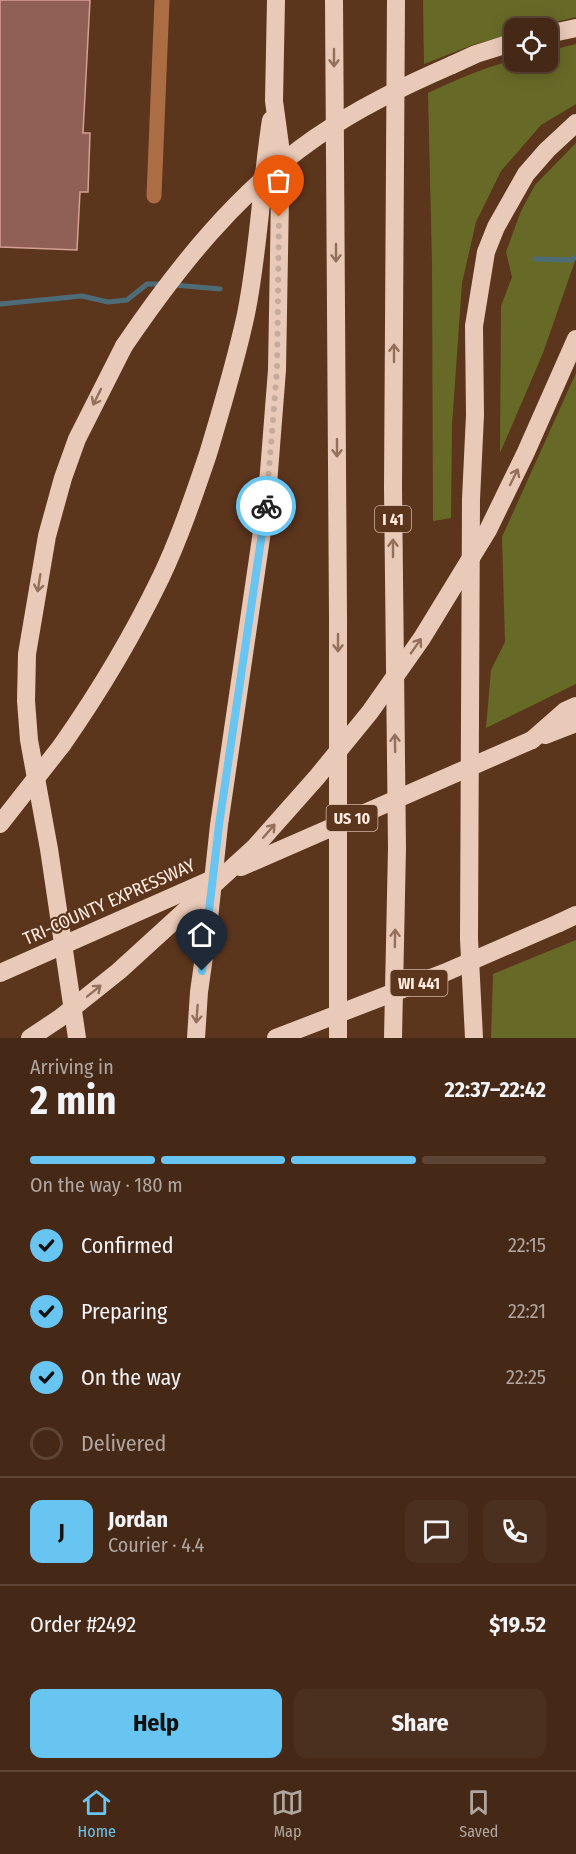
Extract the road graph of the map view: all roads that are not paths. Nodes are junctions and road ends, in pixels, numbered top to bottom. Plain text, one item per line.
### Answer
1 (162, 0) edge
2 (276, 0) edge
3 (334, 0) edge
4 (396, 0) edge
5 (576, 28) edge
6 (558, 32) edge
7 (504, 45) edge
8 (274, 100) junction
9 (576, 123) edge
10 (154, 196) dead end
11 (576, 339) edge
12 (576, 706) edge
13 (576, 723) edge
14 (532, 740) junction
15 (0, 824) edge
16 (568, 919) edge
17 (0, 973) edge
18 (30, 1038) edge
19 (77, 1038) edge
20 (196, 1038) edge
21 (276, 1038) edge
22 (338, 1038) edge
23 (393, 1038) edge
24 (474, 1038) edge

1 - 10 lane
2 - 8 highway
3 -> 22 highway
23 -> 4 highway, I 41
5 - 6 highway
7 -> 19 highway, bridge
8 - 15 highway, bridge
8 -> 20 highway
9 - 24 highway
18 -> 11 highway, bridge
12 - 14 highway
13 - 14 highway, US 10
14 - 17 highway, TRI-COUNTY EXPRESSWAY / US 10, bridge
16 - 21 highway, WI 441, bridge

